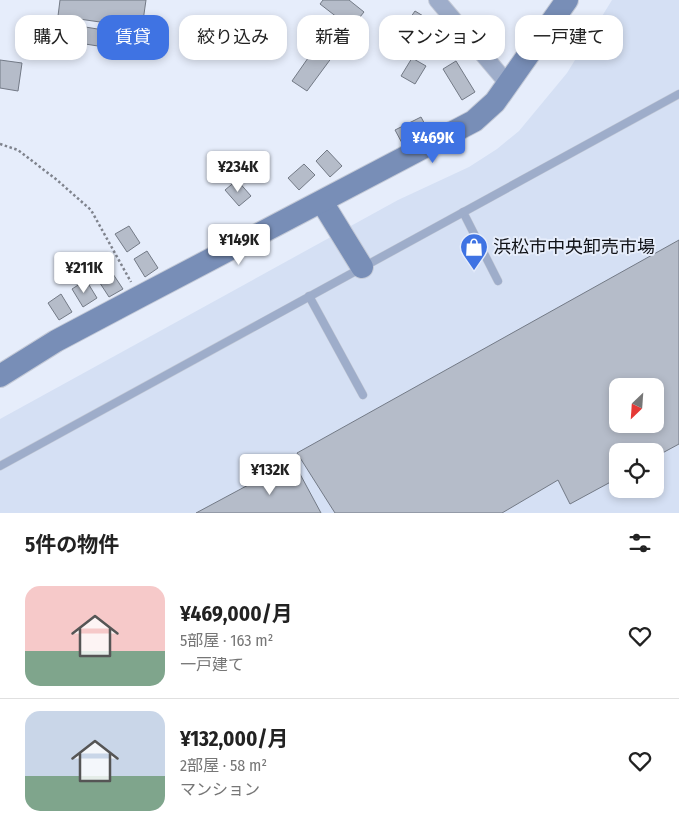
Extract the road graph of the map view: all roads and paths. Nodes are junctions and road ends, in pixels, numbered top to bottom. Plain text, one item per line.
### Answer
1 (438, 0) edge
2 (567, 0) edge
3 (508, 84) junction
4 (679, 94) edge
5 (0, 144) edge
6 (322, 202) junction
7 (463, 212) junction
8 (362, 267) junction
9 (498, 281) dead end
10 (309, 296) junction
11 (139, 297) junction
12 (0, 376) edge
13 (363, 395) dead end
14 (0, 466) edge

1 - 3 street
2 - 3 street
3 - 6 street
4 - 7 lane
5 - 11 path
6 - 8 street
6 - 11 street
7 - 8 lane
7 - 9 lane
8 - 10 lane
10 - 13 lane
10 - 14 lane
11 - 12 street

